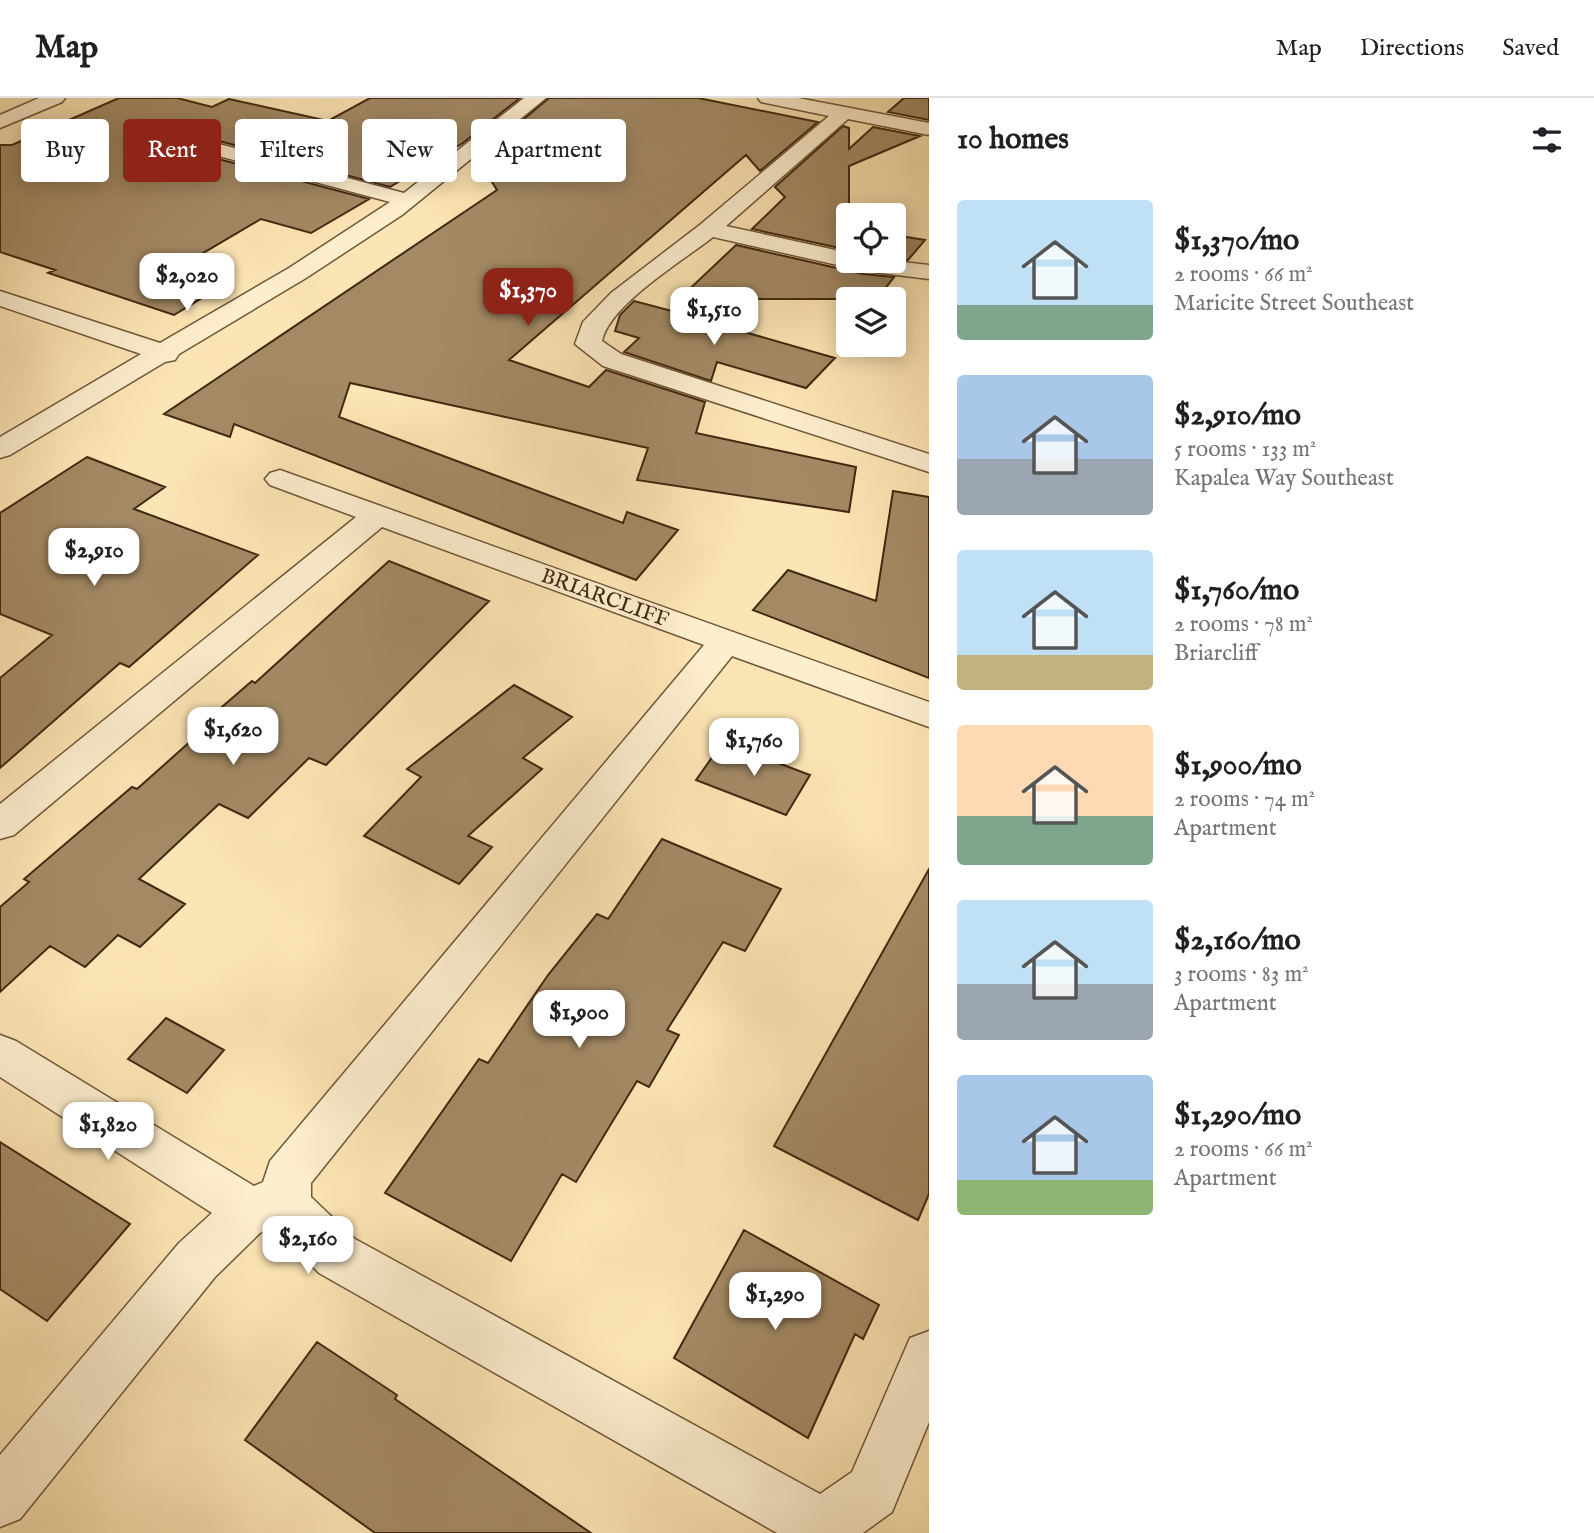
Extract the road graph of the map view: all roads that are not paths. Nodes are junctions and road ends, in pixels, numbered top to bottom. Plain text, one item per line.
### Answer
1 (19, 98) edge
2 (536, 98) edge
3 (768, 98) edge
4 (48, 101) edge
5 (844, 113) junction
6 (0, 122) edge
7 (929, 129) edge
8 (221, 152) edge
9 (401, 204) junction
10 (709, 229) junction
11 (929, 272) edge
12 (0, 298) edge
13 (166, 354) junction
14 (0, 449) edge
15 (929, 463) edge
16 (280, 479) dead end
17 (377, 514) junction
18 (726, 641) junction
19 (929, 715) edge
20 (0, 825) edge
21 (0, 1054) edge
22 (270, 1202) junction
23 (929, 1357) edge
24 (0, 1499) edge

1 - 4 street
2 - 9 street
3 - 5 street
4 - 6 street
5 - 7 street
5 - 10 street
8 - 9 street
9 - 13 street
10 - 11 street
10 - 15 street
12 - 13 street
13 - 14 street
16 - 17 street, BRIARCLIFF
17 - 18 street, BRIARCLIFF
17 - 20 street
18 - 19 street, BRIARCLIFF
18 - 22 street
21 - 22 street
22 - 23 street
22 - 24 street

